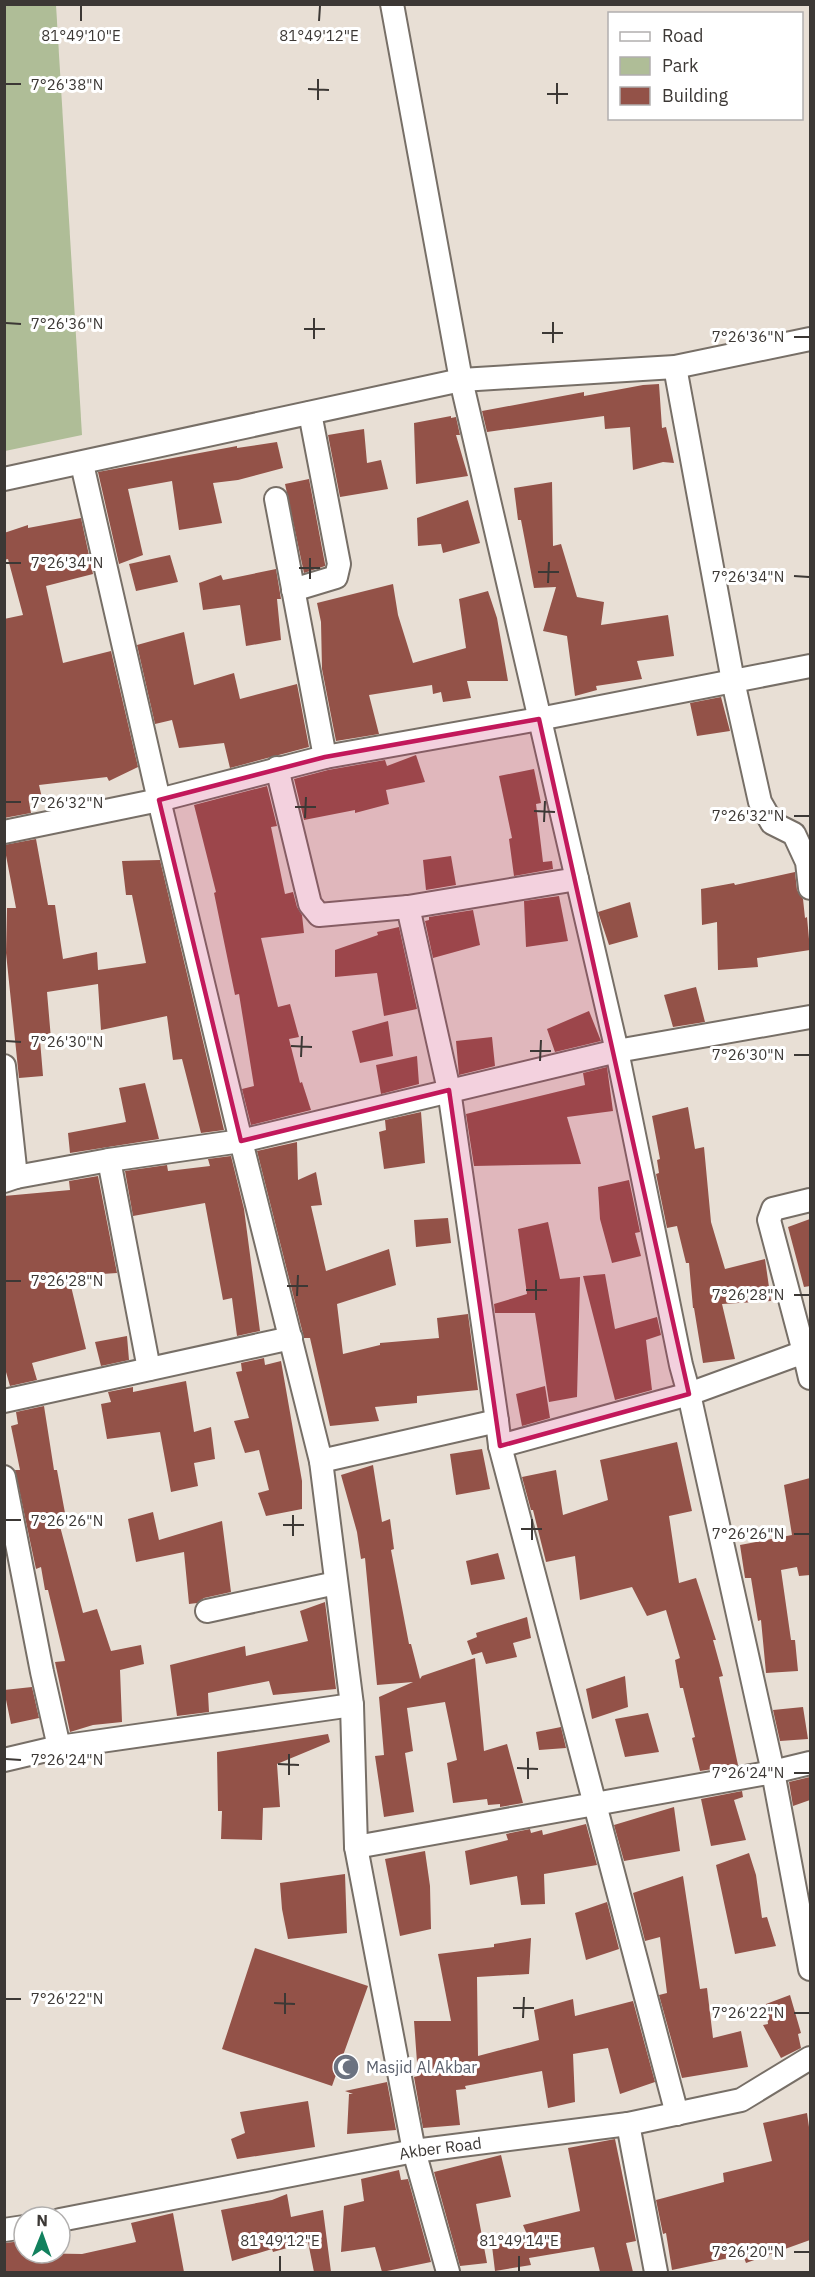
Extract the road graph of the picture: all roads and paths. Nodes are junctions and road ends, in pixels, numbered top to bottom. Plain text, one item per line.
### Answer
1 (392, 4) edge
2 (810, 339) edge
3 (675, 367) junction
4 (461, 380) junction
5 (310, 413) junction
6 (82, 464) junction
7 (4, 479) edge
8 (276, 499) dead end
9 (293, 590) junction
10 (810, 666) edge
11 (733, 681) junction
12 (539, 719) junction
13 (325, 757) junction
14 (277, 768) junction
15 (159, 800) junction
16 (4, 832) edge
17 (577, 879) junction
18 (810, 888) edge
19 (408, 907) junction
20 (810, 1017) edge
21 (618, 1051) junction
22 (4, 1066) edge
23 (449, 1090) junction
24 (241, 1141) junction
25 (110, 1160) junction
26 (10, 1179) edge
27 (810, 1200) edge
28 (291, 1338) junction
29 (807, 1351) edge
30 (149, 1369) junction
31 (810, 1378) edge
32 (689, 1394) junction
33 (4, 1401) edge
34 (498, 1421) junction
35 (500, 1446) junction
36 (321, 1461) junction
37 (4, 1477) edge
38 (336, 1583) junction
39 (207, 1611) dead end
40 (352, 1705) junction
41 (59, 1747) junction
42 (4, 1760) edge
43 (810, 1763) edge
44 (773, 1772) junction
45 (594, 1804) junction
46 (356, 1847) junction
47 (810, 1969) edge
48 (810, 2058) edge
49 (677, 2114) junction
50 (628, 2124) junction
51 (414, 2151) junction
52 (72, 2218) edge
53 (447, 2272) edge
54 (656, 2272) edge

1 - 4 street
2 - 3 street
3 - 4 street
3 - 11 street
4 - 5 street
4 - 12 street
5 - 6 street
5 - 9 street
6 - 7 street
6 - 15 street
8 - 9 street
9 - 13 street
10 - 11 street
11 - 12 street
11 - 18 street
12 - 13 street
12 - 17 street
13 - 14 street
14 - 15 street
14 - 19 street
15 - 16 street
15 - 24 street
17 - 19 street
17 - 21 street
19 - 23 street
20 - 21 street
21 - 23 street
21 - 32 street
22 - 26 street
23 - 24 street
23 - 34 street
24 - 25 street
24 - 28 street
25 - 26 street
25 - 30 street
27 - 29 street
28 - 30 street
28 - 36 street
29 - 31 street
29 - 32 street
30 - 33 street
32 - 35 street
32 - 44 street
34 - 35 street
34 - 36 street
35 - 45 street
36 - 38 street
37 - 41 street
38 - 39 street
38 - 40 street
40 - 41 street
40 - 46 street
41 - 42 street
43 - 44 street
44 - 45 street
44 - 47 street
45 - 46 street
45 - 49 street
46 - 51 street
48 - 49 street, Akber Road
49 - 50 street, Akber Road
50 - 51 street, Akber Road
50 - 54 street
51 - 52 street, Akber Road
51 - 53 street

